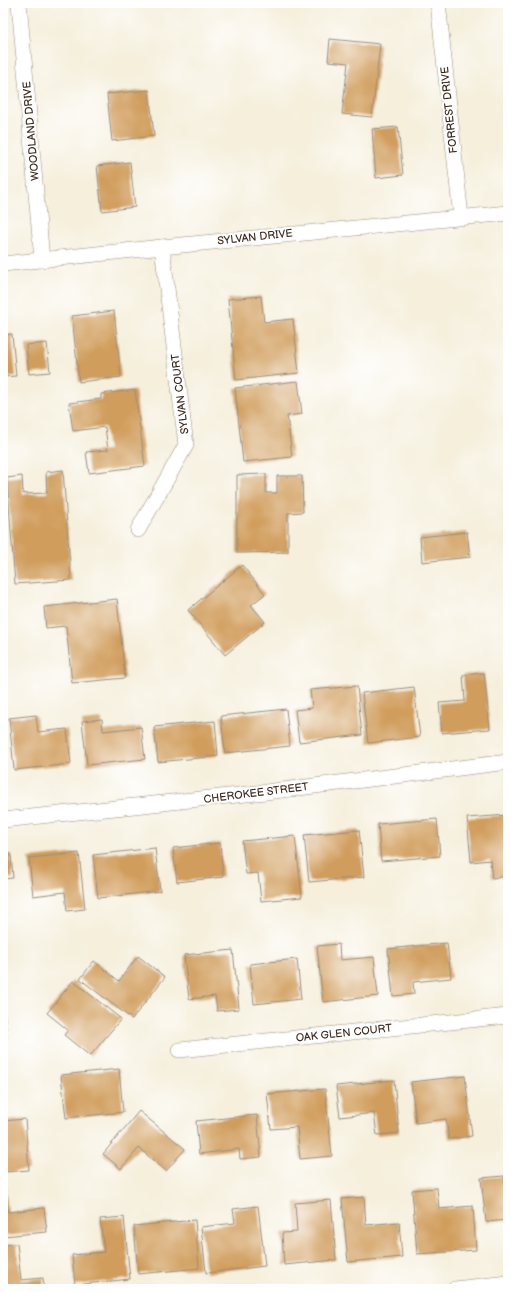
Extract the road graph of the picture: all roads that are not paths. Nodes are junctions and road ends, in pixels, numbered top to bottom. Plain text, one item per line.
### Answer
1 (20, 3) edge
2 (438, 3) edge
3 (508, 213) edge
4 (461, 217) junction
5 (162, 247) junction
6 (42, 260) junction
7 (3, 264) edge
8 (138, 530) dead end
9 (508, 762) edge
10 (3, 820) edge
11 (508, 1016) edge
12 (179, 1050) dead end
13 (508, 1284) edge
14 (455, 1289) edge

1 - 6 street, WOODLAND DRIVE
2 - 4 street, FORREST DRIVE
3 - 4 street, SYLVAN DRIVE
4 - 5 street, SYLVAN DRIVE
5 - 6 street, SYLVAN DRIVE
5 - 8 street, SYLVAN COURT
6 - 7 street, SYLVAN DRIVE
9 - 10 street, CHEROKEE STREET
11 - 12 street, OAK GLEN COURT
13 - 14 street

